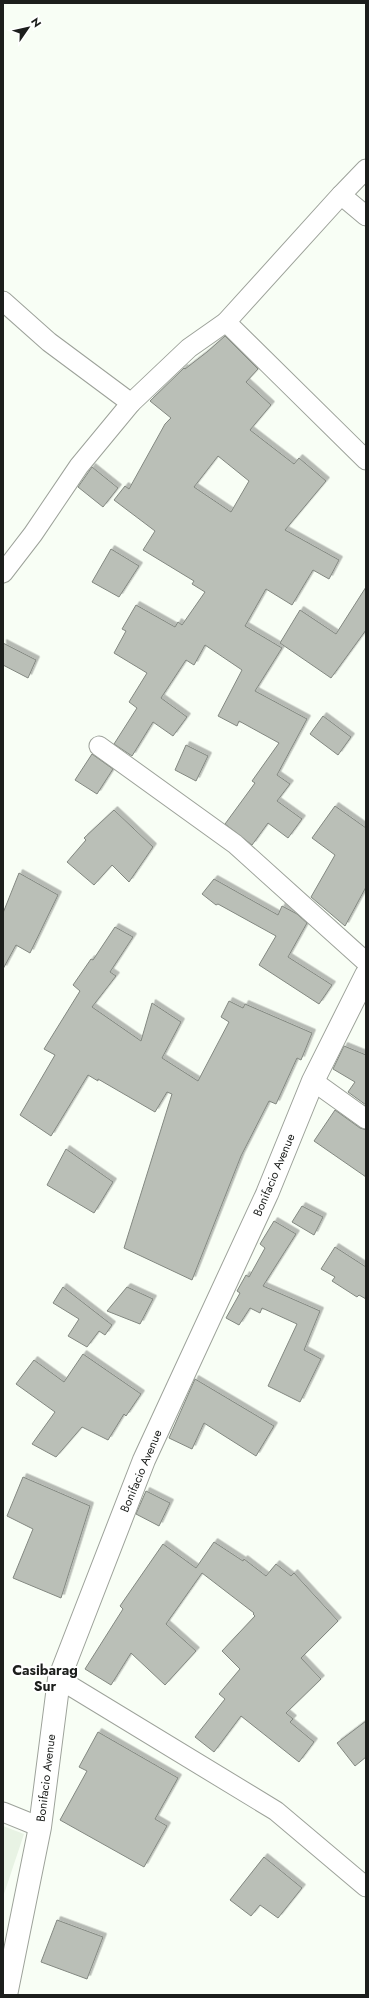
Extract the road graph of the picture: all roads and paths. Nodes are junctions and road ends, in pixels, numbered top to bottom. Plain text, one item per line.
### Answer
1 (366, 169) edge
2 (341, 194) junction
3 (366, 216) edge
4 (3, 301) edge
5 (226, 322) junction
6 (131, 403) junction
7 (366, 460) edge
8 (3, 573) edge
9 (99, 746) dead end
10 (366, 962) edge
11 (366, 975) edge
12 (313, 1081) junction
13 (366, 1119) edge
14 (59, 1679) junction
15 (3, 1812) edge
16 (40, 1827) junction
17 (366, 1887) edge
18 (6, 1995) edge

1 - 2 street
2 - 3 street
2 - 5 street
4 - 6 street
5 - 6 street
5 - 7 street
6 - 8 street
9 - 10 street
11 - 12 street, Bonifacio Avenue
12 - 13 street
12 - 14 street, Bonifacio Avenue
14 - 16 street, Bonifacio Avenue
14 - 17 street
15 - 16 street
16 - 18 street, Bonifacio Avenue

